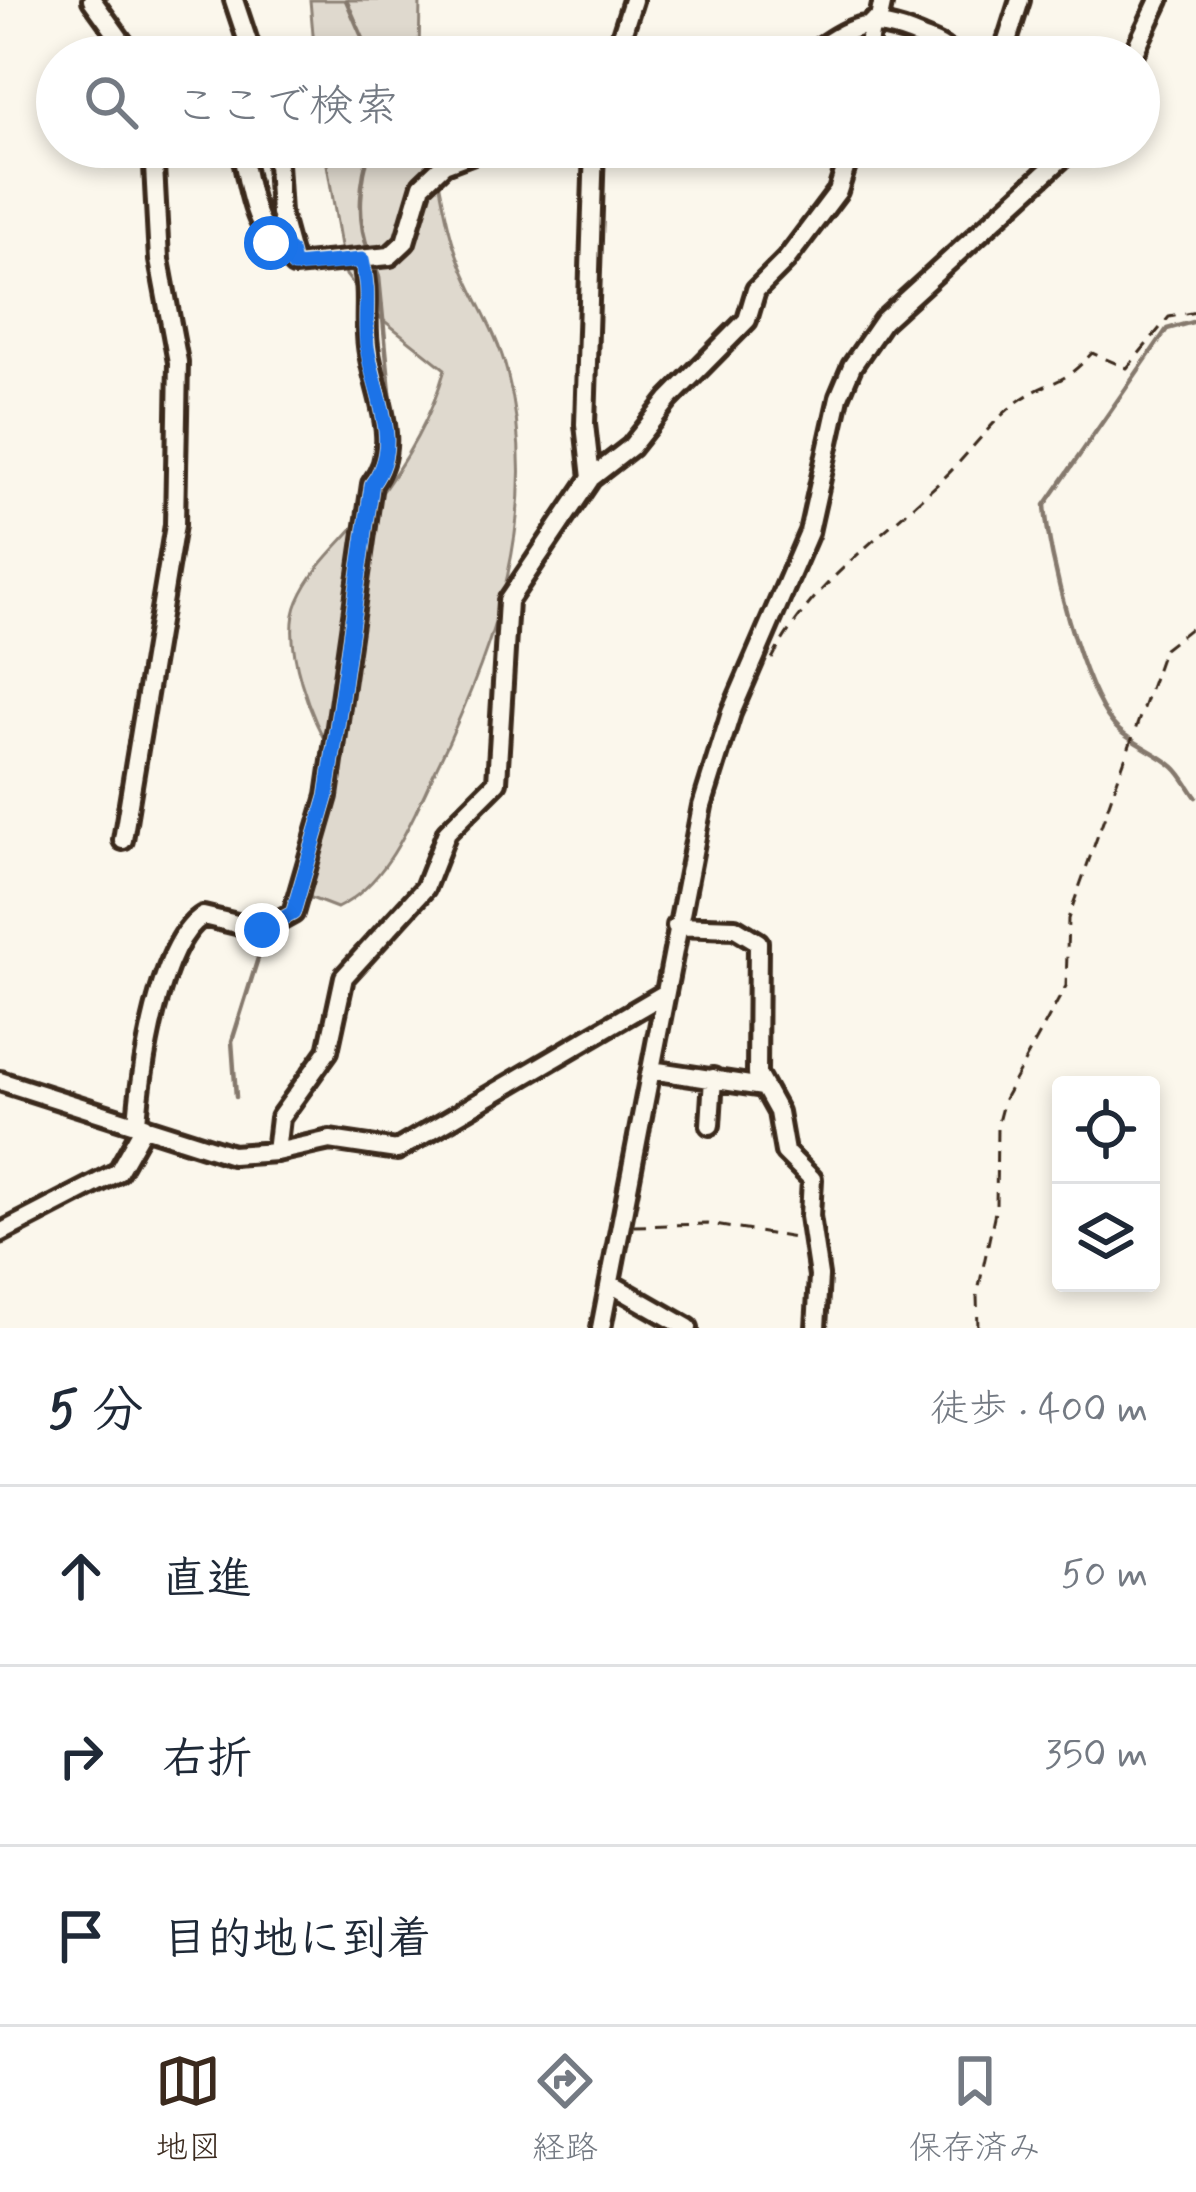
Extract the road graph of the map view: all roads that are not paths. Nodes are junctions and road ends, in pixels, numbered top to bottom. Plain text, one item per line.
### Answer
1 (92, 0) edge
2 (234, 0) edge
3 (634, 0) edge
4 (883, 0) edge
5 (1020, 0) edge
6 (1159, 0) edge
7 (875, 23) junction
8 (118, 36) edge
9 (246, 36) edge
10 (623, 36) edge
11 (837, 36) edge
12 (872, 36) edge
13 (914, 36) edge
14 (1009, 36) edge
15 (1142, 36) edge
16 (154, 168) edge
17 (245, 168) edge
18 (277, 168) edge
19 (440, 168) edge
20 (593, 168) edge
21 (845, 168) edge
22 (1050, 168) edge
23 (290, 251) junction
24 (370, 259) junction
25 (591, 478) junction
26 (123, 839) dead end
27 (676, 926) junction
28 (664, 994) junction
29 (651, 1070) junction
30 (713, 1078) junction
31 (0, 1081) edge
32 (763, 1087) junction
33 (140, 1125) junction
34 (710, 1125) dead end
35 (276, 1153) junction
36 (0, 1233) edge
37 (611, 1284) junction
38 (601, 1328) edge
39 (688, 1328) edge
40 (816, 1328) edge

1 - 8 street
2 - 9 street
3 - 10 street
4 - 7 street
5 - 14 street
6 - 15 street
7 - 11 street
7 - 12 street
7 - 13 street
16 - 26 street
17 - 23 street
18 - 23 street
19 - 24 street
20 - 25 street
21 - 25 street
22 - 27 street
23 - 24 street
24 - 33 street
25 - 35 street
27 - 28 street
27 - 32 street
28 - 29 street
28 - 35 street
29 - 30 street
29 - 37 street
30 - 32 street
30 - 34 street
31 - 33 street
32 - 40 street
33 - 35 street
33 - 36 street
37 - 38 street
37 - 39 street

